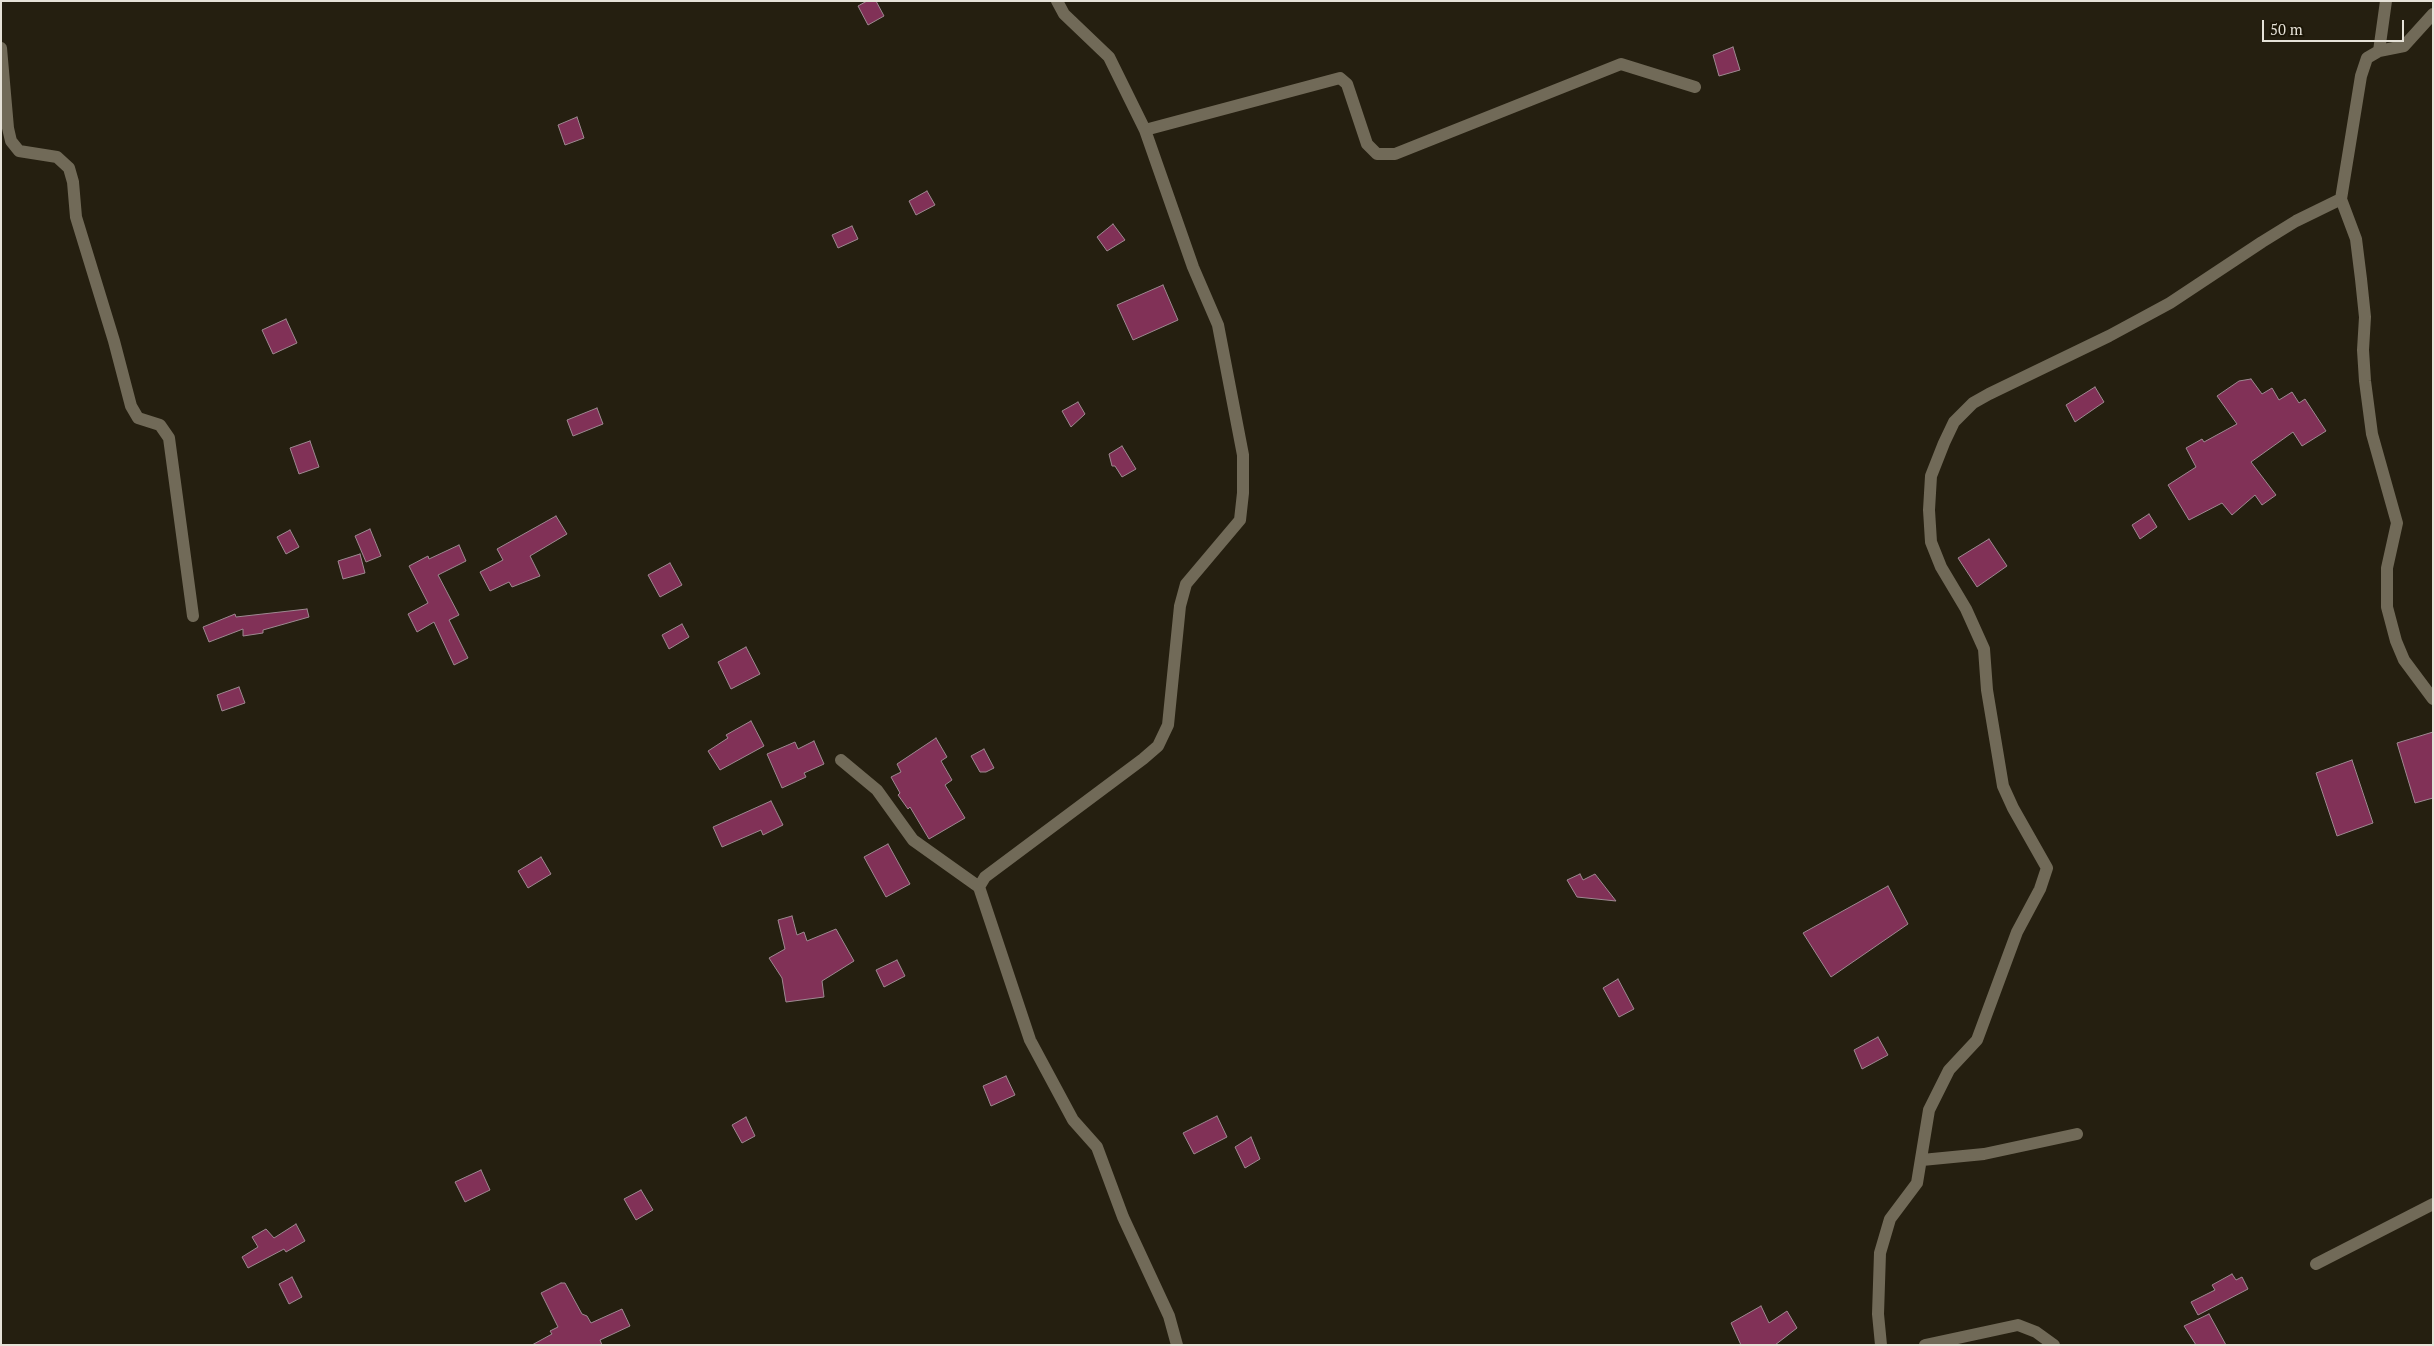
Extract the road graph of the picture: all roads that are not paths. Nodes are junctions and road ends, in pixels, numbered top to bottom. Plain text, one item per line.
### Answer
1 (1057, 1) edge
2 (2386, 1) edge
3 (2433, 14) edge
4 (1, 48) edge
5 (2379, 51) junction
6 (1695, 87) dead end
7 (1145, 130) junction
8 (2341, 199) junction
9 (193, 616) dead end
10 (2433, 699) edge
11 (841, 760) dead end
12 (979, 887) junction
13 (2077, 1134) dead end
14 (1922, 1160) junction
15 (2433, 1204) edge
16 (2316, 1264) dead end
17 (1177, 1345) edge
18 (1881, 1345) edge
19 (1925, 1345) edge
20 (2054, 1345) edge

1 - 7 street
2 - 5 street
3 - 5 street
4 - 9 street
5 - 8 street
6 - 7 street
7 - 12 street
8 - 10 street
8 - 14 street
11 - 12 street
12 - 17 street
13 - 14 street
14 - 18 street
15 - 16 street
19 - 20 street

